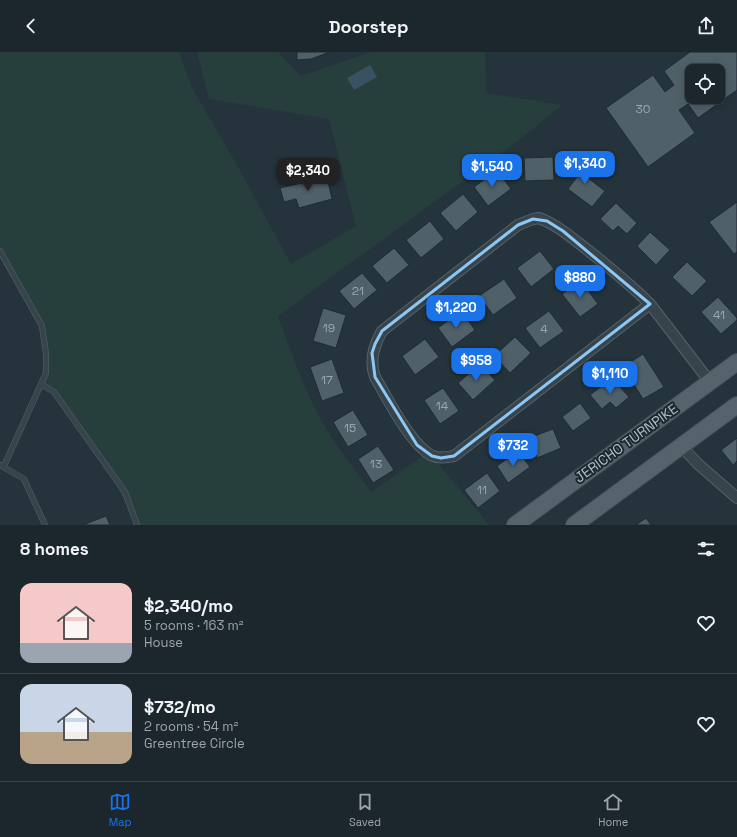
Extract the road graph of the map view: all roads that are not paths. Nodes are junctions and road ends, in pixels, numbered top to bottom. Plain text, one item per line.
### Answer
1 (0, 252) edge
2 (650, 304) junction
3 (737, 362) edge
4 (710, 382) junction
5 (41, 384) junction
6 (737, 405) edge
7 (681, 446) junction
8 (2, 465) edge
9 (737, 498) edge
10 (45, 525) edge
11 (137, 525) edge
12 (515, 525) edge
13 (574, 525) edge

1 - 5 lane
2 - 2 street
2 - 4 street
3 - 4 main road, JERICHO TURNPIKE
4 - 12 main road, JERICHO TURNPIKE
5 - 8 lane
5 - 11 lane
6 - 7 main road
7 - 9 street
7 - 13 main road
8 - 10 lane

